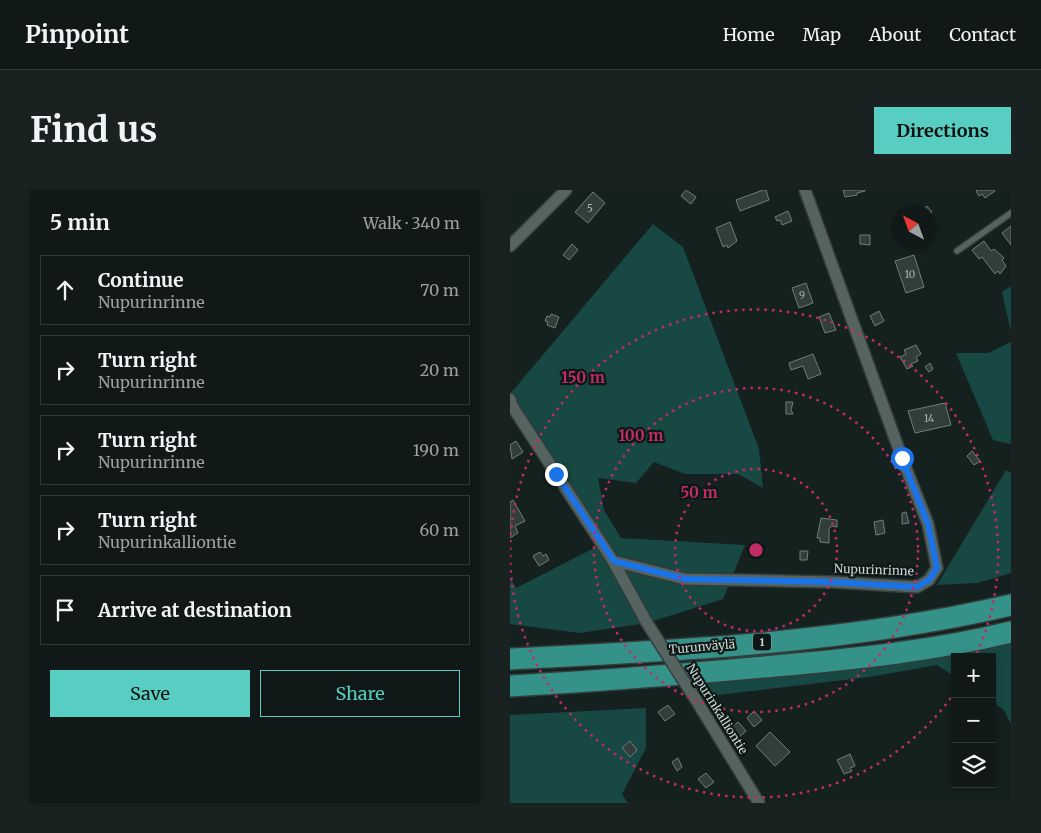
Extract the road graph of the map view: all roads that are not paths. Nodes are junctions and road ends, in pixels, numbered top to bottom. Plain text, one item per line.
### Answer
1 (566, 190) edge
2 (804, 190) edge
3 (1011, 213) edge
4 (510, 246) edge
5 (957, 251) dead end
6 (510, 399) edge
7 (614, 561) junction
8 (1011, 605) edge
9 (1011, 632) edge
10 (510, 660) edge
11 (510, 686) edge
12 (759, 803) edge

1 - 4 street
2 - 7 street, Nupurinrinne
3 - 5 lane
6 - 7 street, Nupurinkalliontie
7 - 12 street, Nupurinkalliontie, bridge
8 - 10 highway, Turunväylä / 1
9 - 11 highway, Turunväylä / 1

